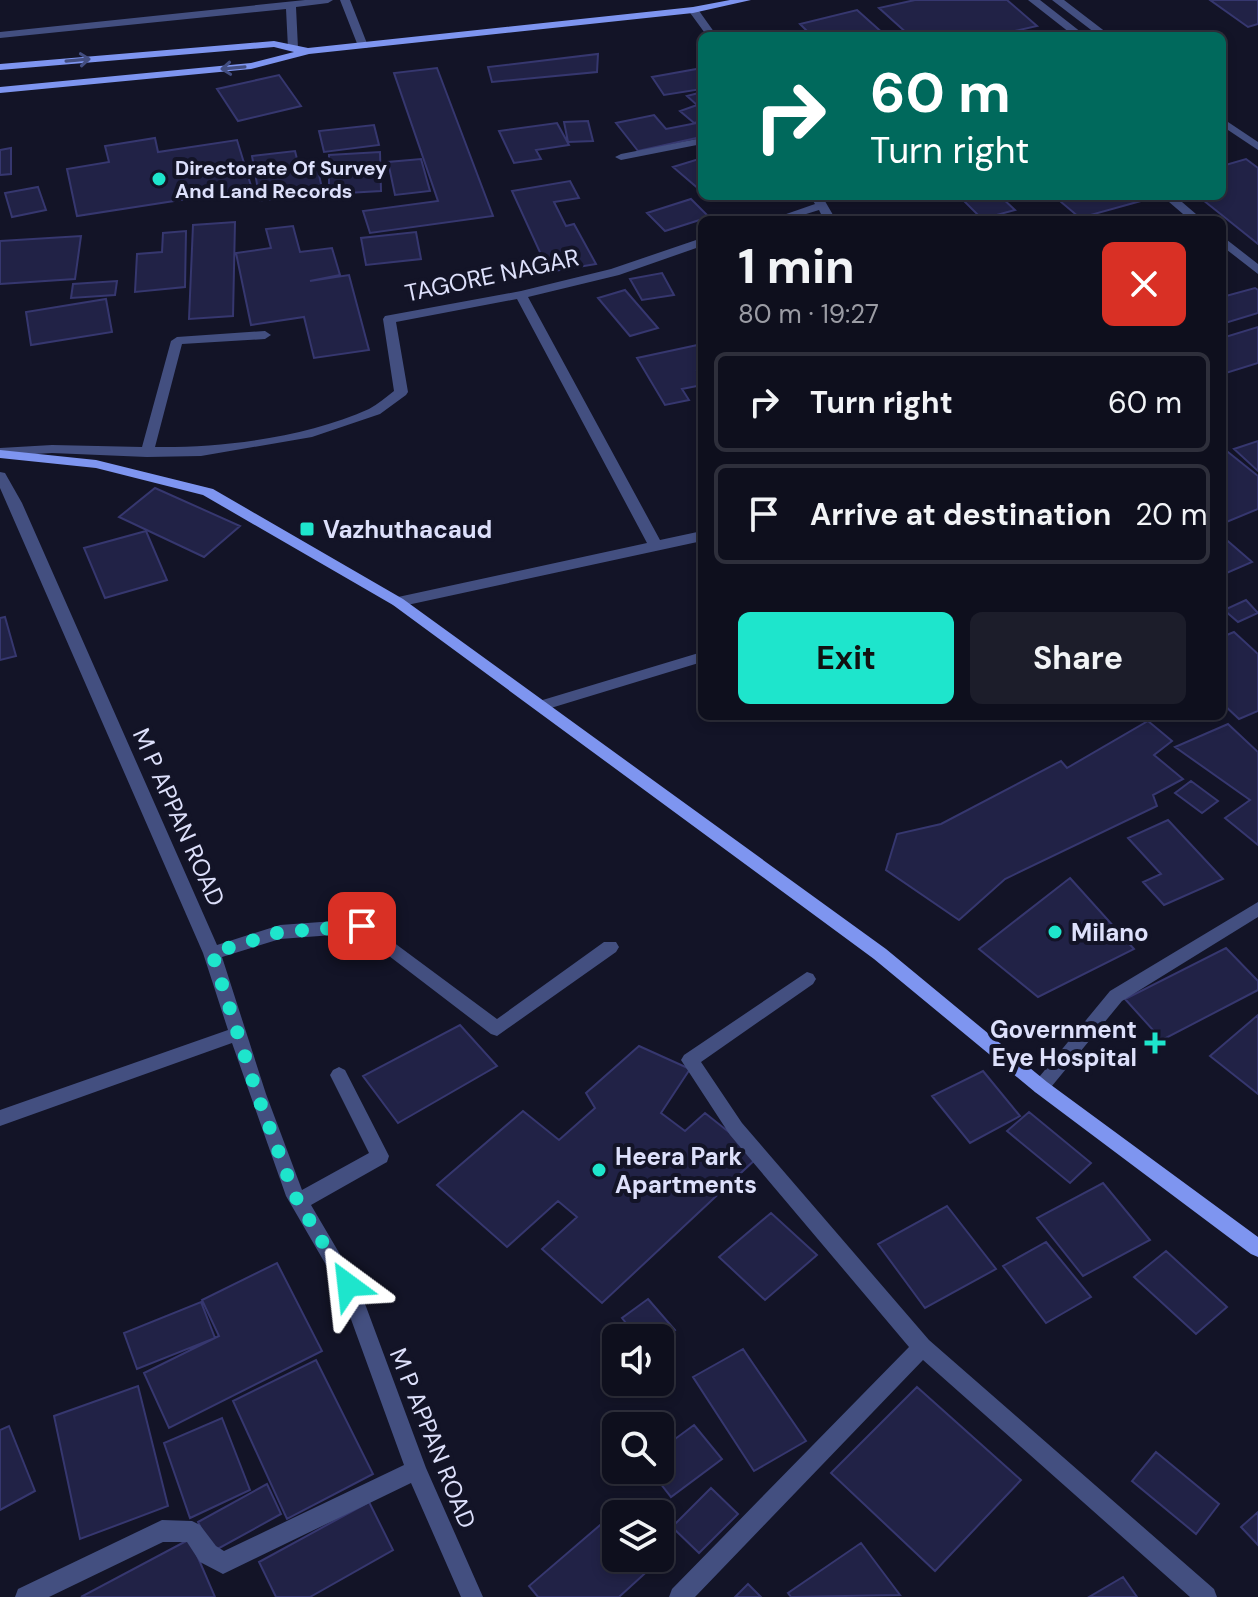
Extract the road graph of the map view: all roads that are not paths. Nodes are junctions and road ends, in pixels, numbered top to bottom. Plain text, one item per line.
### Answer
1 (328, 0) edge
2 (345, 0) edge
3 (746, 0) edge
4 (1033, 0) edge
5 (1057, 0) edge
6 (251, 4) edge
7 (291, 5) junction
8 (693, 10) junction
9 (709, 32) edge
10 (1076, 32) edge
11 (1101, 32) edge
12 (0, 35) edge
13 (363, 46) junction
14 (293, 48) junction
15 (309, 51) junction
16 (0, 67) edge
17 (0, 90) edge
18 (1226, 124) edge
19 (698, 142) edge
20 (1258, 147) edge
21 (621, 157) dead end
22 (1173, 200) edge
23 (818, 201) edge
24 (784, 216) edge
25 (1192, 216) edge
26 (698, 243) edge
27 (1226, 243) edge
28 (1258, 270) edge
29 (521, 295) junction
30 (265, 335) dead end
31 (0, 453) edge
32 (147, 453) junction
33 (0, 476) edge
34 (698, 537) edge
35 (656, 546) junction
36 (398, 602) junction
37 (698, 658) edge
38 (541, 706) junction
39 (1258, 909) edge
40 (610, 947) dead end
41 (212, 953) junction
42 (807, 979) dead end
43 (238, 1034) junction
44 (339, 1075) dead end
45 (1041, 1087) junction
46 (0, 1118) edge
47 (299, 1202) junction
48 (1258, 1248) edge
49 (922, 1347) junction
50 (416, 1470) junction
51 (26, 1597) edge
52 (472, 1597) edge
53 (680, 1597) edge
54 (1206, 1597) edge

1 - 7 street
2 - 13 street
3 - 8 main road
4 - 10 street
5 - 11 street
6 - 7 street
6 - 12 street
7 - 14 street
8 - 9 street
8 - 13 main road
13 - 15 main road
14 - 15 main road
16 -> 14 main road
15 -> 17 main road
18 - 20 street
19 - 21 street
22 - 25 street
23 - 24 street
26 - 29 street, TAGORE NAGAR
27 - 28 street
29 - 32 street, TAGORE NAGAR
29 - 35 street
30 - 32 street
31 - 32 street, TAGORE NAGAR
31 - 36 main road
33 - 41 street, M P APPAN ROAD
34 - 35 street
35 - 36 street
36 - 38 main road
37 - 38 street
38 - 45 main road
39 - 45 street
40 - 41 street
41 - 43 street, M P APPAN ROAD
42 - 49 street
43 - 46 street
43 - 47 street, M P APPAN ROAD
44 - 47 street
45 - 48 main road
47 - 50 street, M P APPAN ROAD
49 - 53 street
49 - 54 street
50 - 51 street
50 - 52 street, M P APPAN ROAD

